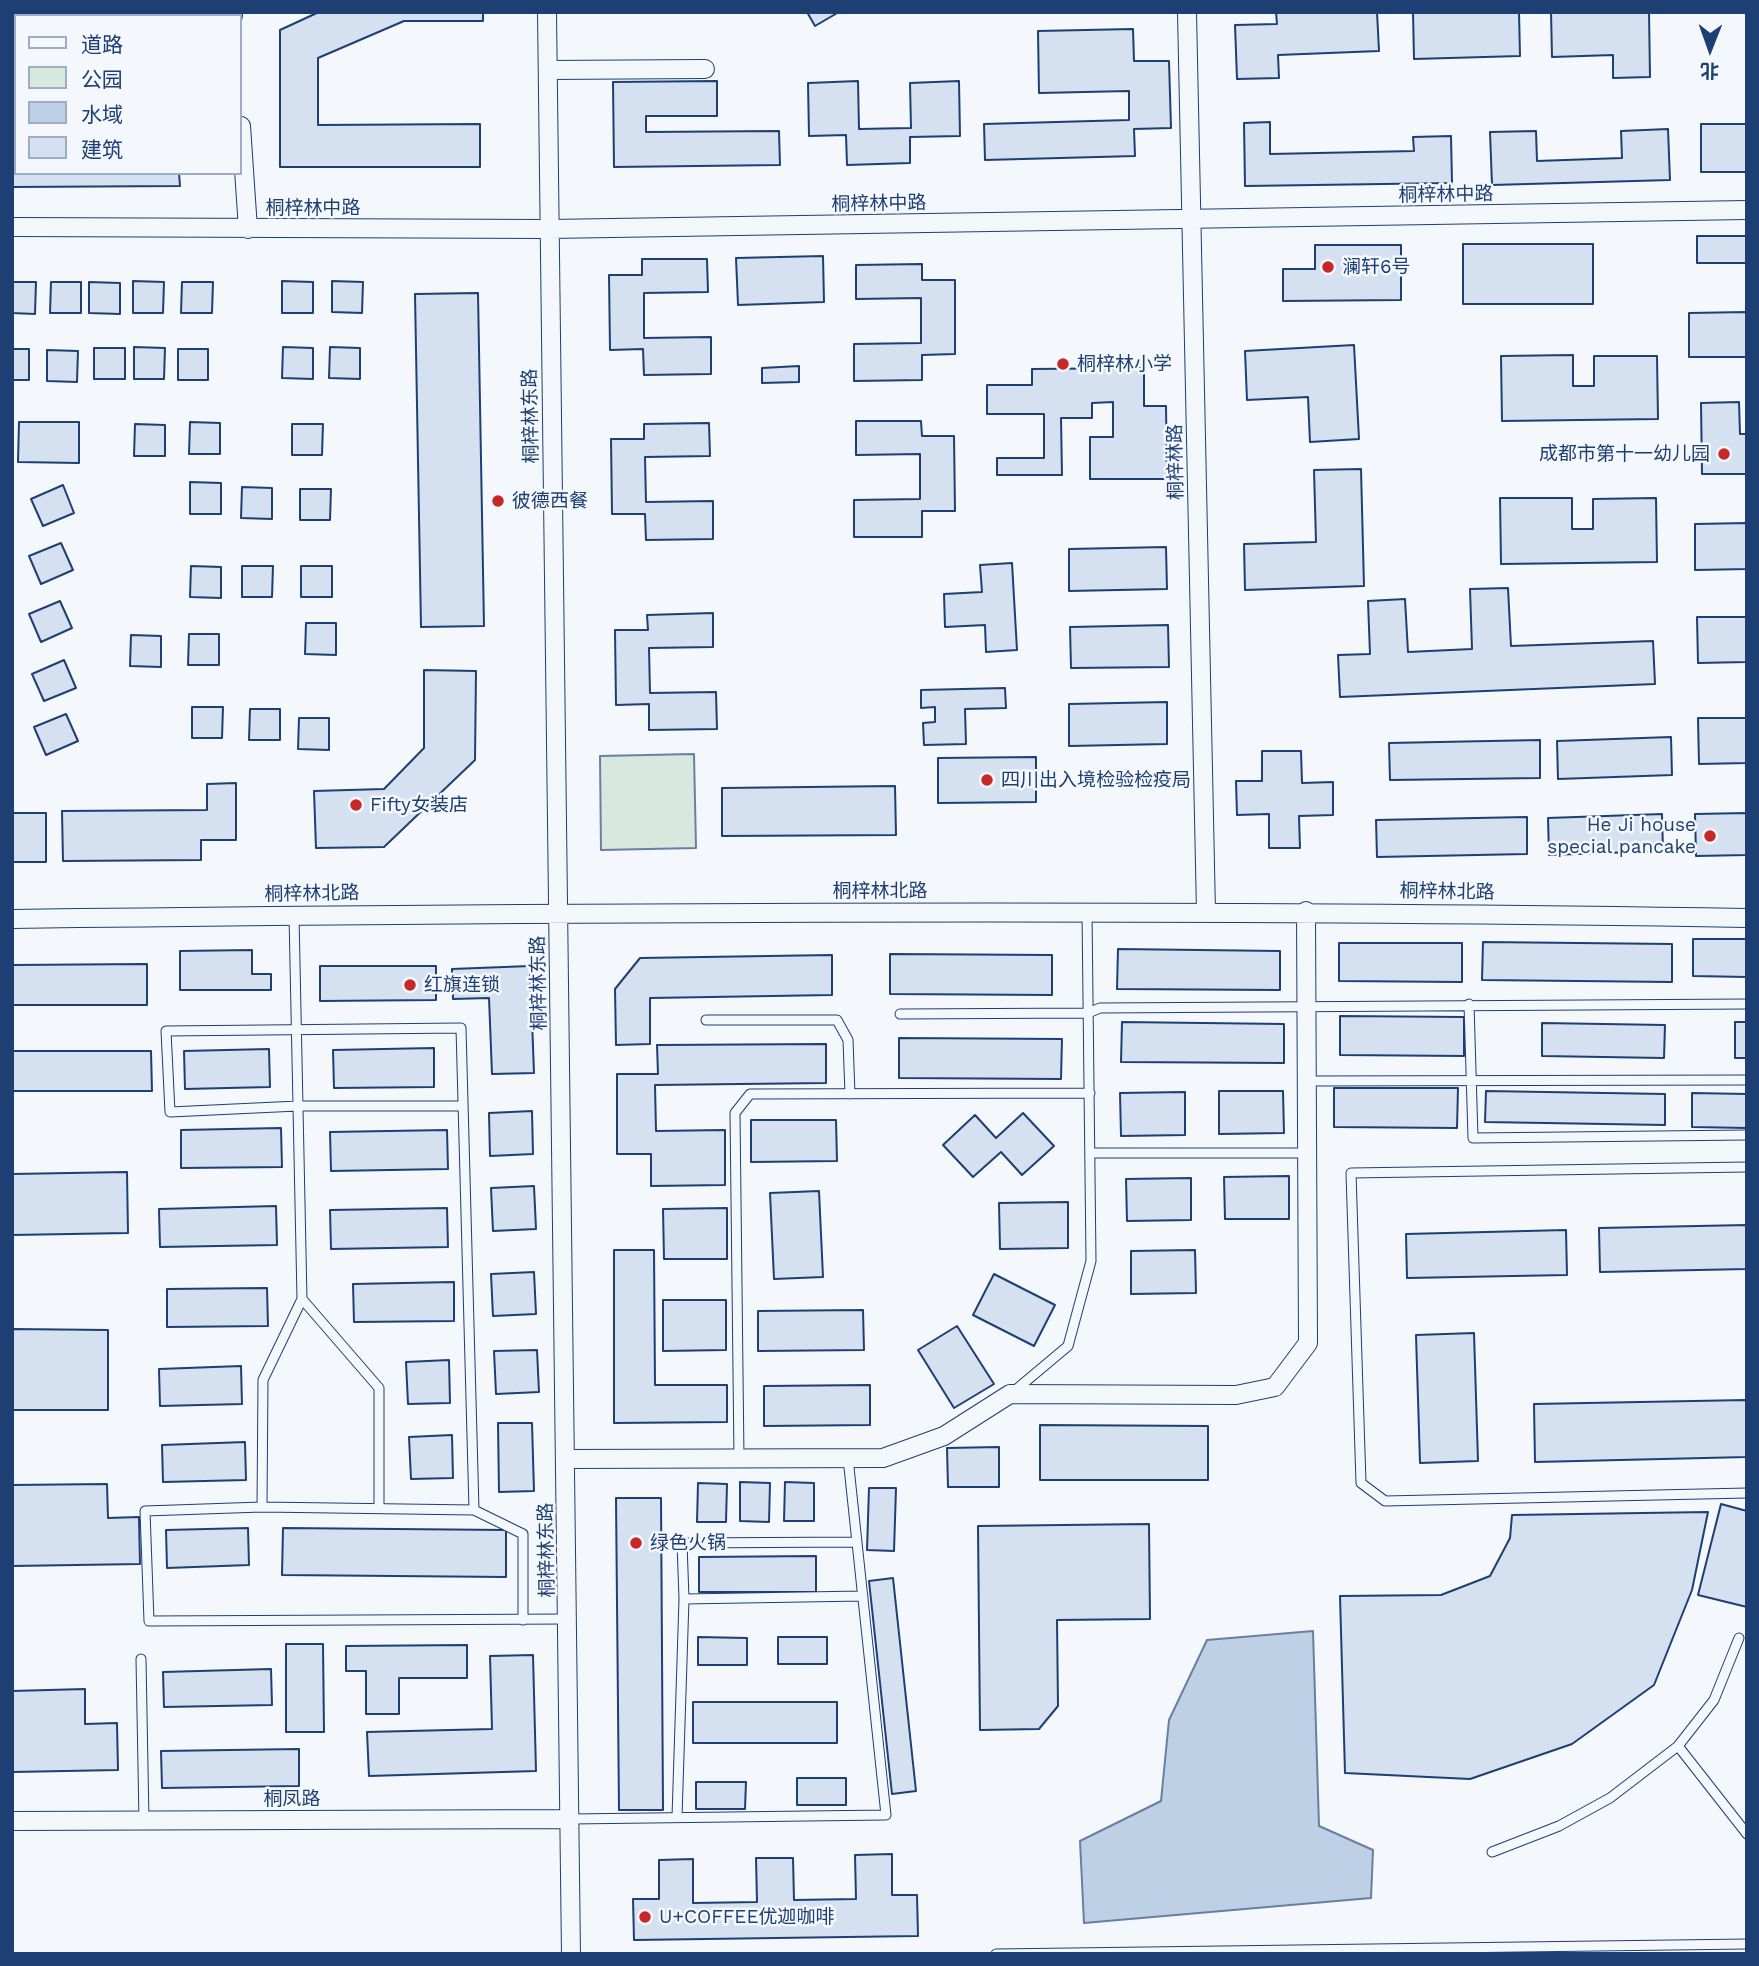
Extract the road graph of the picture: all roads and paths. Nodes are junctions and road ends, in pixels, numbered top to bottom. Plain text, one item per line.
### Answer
1 (547, 12) edge
2 (1186, 12) edge
3 (705, 69) dead end
4 (548, 70) junction
5 (242, 141) edge
6 (1747, 210) edge
7 (1192, 221) junction
8 (12, 227) edge
9 (248, 229) junction
10 (549, 229) junction
11 (1306, 911) junction
12 (559, 912) junction
13 (1087, 912) junction
14 (1206, 912) junction
15 (294, 915) junction
16 (1747, 918) edge
17 (12, 919) edge
18 (1469, 1004) junction
19 (1747, 1004) edge
20 (1307, 1005) junction
21 (1088, 1013) junction
22 (900, 1014) dead end
23 (706, 1020) dead end
24 (297, 1028) junction
25 (1747, 1080) edge
26 (1471, 1081) junction
27 (1307, 1082) junction
28 (1090, 1093) junction
29 (850, 1094) junction
30 (298, 1106) junction
31 (463, 1106) junction
32 (1747, 1135) edge
33 (1091, 1153) junction
34 (1307, 1153) junction
35 (1747, 1167) edge
36 (302, 1299) junction
37 (1010, 1394) junction
38 (739, 1458) junction
39 (848, 1458) junction
40 (566, 1459) junction
41 (1747, 1493) edge
42 (262, 1507) junction
43 (379, 1508) junction
44 (474, 1510) junction
45 (857, 1542) junction
46 (863, 1597) junction
47 (684, 1599) junction
48 (569, 1619) junction
49 (523, 1620) junction
50 (1740, 1638) dead end
51 (141, 1659) dead end
52 (1678, 1746) junction
53 (677, 1817) junction
54 (572, 1819) junction
55 (12, 1821) edge
56 (144, 1821) junction
57 (1747, 1834) edge
58 (1492, 1852) dead end
59 (1747, 1944) edge
60 (571, 1954) edge
61 (996, 1954) edge

1 - 4 street, 桐梓林东路
2 - 7 street, 桐梓林路
3 - 4 street
4 - 10 street, 桐梓林东路
5 - 9 street
6 - 7 street, 桐梓林中路
7 - 10 street, 桐梓林中路
7 - 14 street, 桐梓林路
8 - 9 street, 桐梓林中路
9 - 10 street, 桐梓林中路
10 - 12 street, 桐梓林东路
11 - 14 street, 桐梓林北路
11 - 16 street, 桐梓林北路
11 - 20 street
12 - 13 street, 桐梓林北路
12 - 15 street, 桐梓林北路
12 - 40 street, 桐梓林东路
13 - 14 street, 桐梓林北路
13 - 21 lane
15 - 17 street, 桐梓林北路
15 - 24 lane
18 - 19 lane
18 - 20 lane
18 - 26 lane
20 - 21 lane
20 - 27 street
21 - 22 lane
21 - 28 lane
23 - 29 lane
24 - 30 lane
24 - 30 lane
24 - 31 lane
25 - 26 lane
26 - 27 lane
26 - 32 lane
27 - 34 street
28 - 29 lane
28 - 33 lane
29 - 38 lane
30 - 31 lane
30 - 36 lane
31 - 44 lane
33 - 34 lane
33 - 37 lane
34 - 37 street
35 - 41 lane
36 - 42 lane
36 - 43 lane
37 - 39 street
38 - 39 street
38 - 40 street
39 - 45 lane
40 - 48 street, 桐梓林东路
42 - 43 lane
42 - 49 lane
43 - 44 lane
44 - 49 lane
45 - 46 lane
45 - 47 lane
46 - 47 lane
46 - 53 lane
47 - 53 lane
48 - 49 lane
48 - 54 street, 桐梓林东路
50 - 52 lane
51 - 56 lane
52 - 57 lane
52 - 58 lane
53 - 54 lane
54 - 56 street, 桐凤路
54 - 60 street, 桐梓林东路
55 - 56 street, 桐凤路
59 - 61 lane

